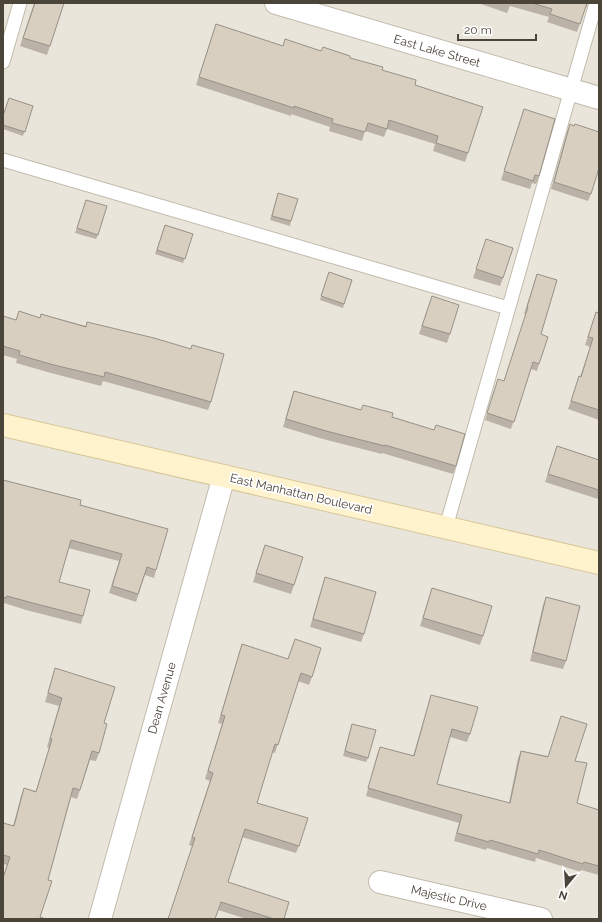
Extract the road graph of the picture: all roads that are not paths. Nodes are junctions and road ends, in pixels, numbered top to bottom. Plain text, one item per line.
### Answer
1 (20, 3) edge
2 (276, 3) edge
3 (596, 3) edge
4 (3, 62) edge
5 (571, 90) junction
6 (599, 98) edge
7 (3, 160) edge
8 (508, 308) junction
9 (3, 425) edge
10 (224, 476) junction
11 (446, 527) junction
12 (599, 563) edge
13 (380, 882) dead end
14 (100, 919) edge
15 (541, 919) edge

1 - 4 lane
2 - 5 street, East Lake Street
3 - 5 lane
5 - 6 street, East Lake Street
5 - 8 lane
7 - 8 lane
8 - 11 lane
9 - 10 main road, East Manhattan Boulevard
10 - 11 main road, East Manhattan Boulevard
10 - 14 street, Dean Avenue
11 - 12 main road, East Manhattan Boulevard
13 - 15 street, Majestic Drive

